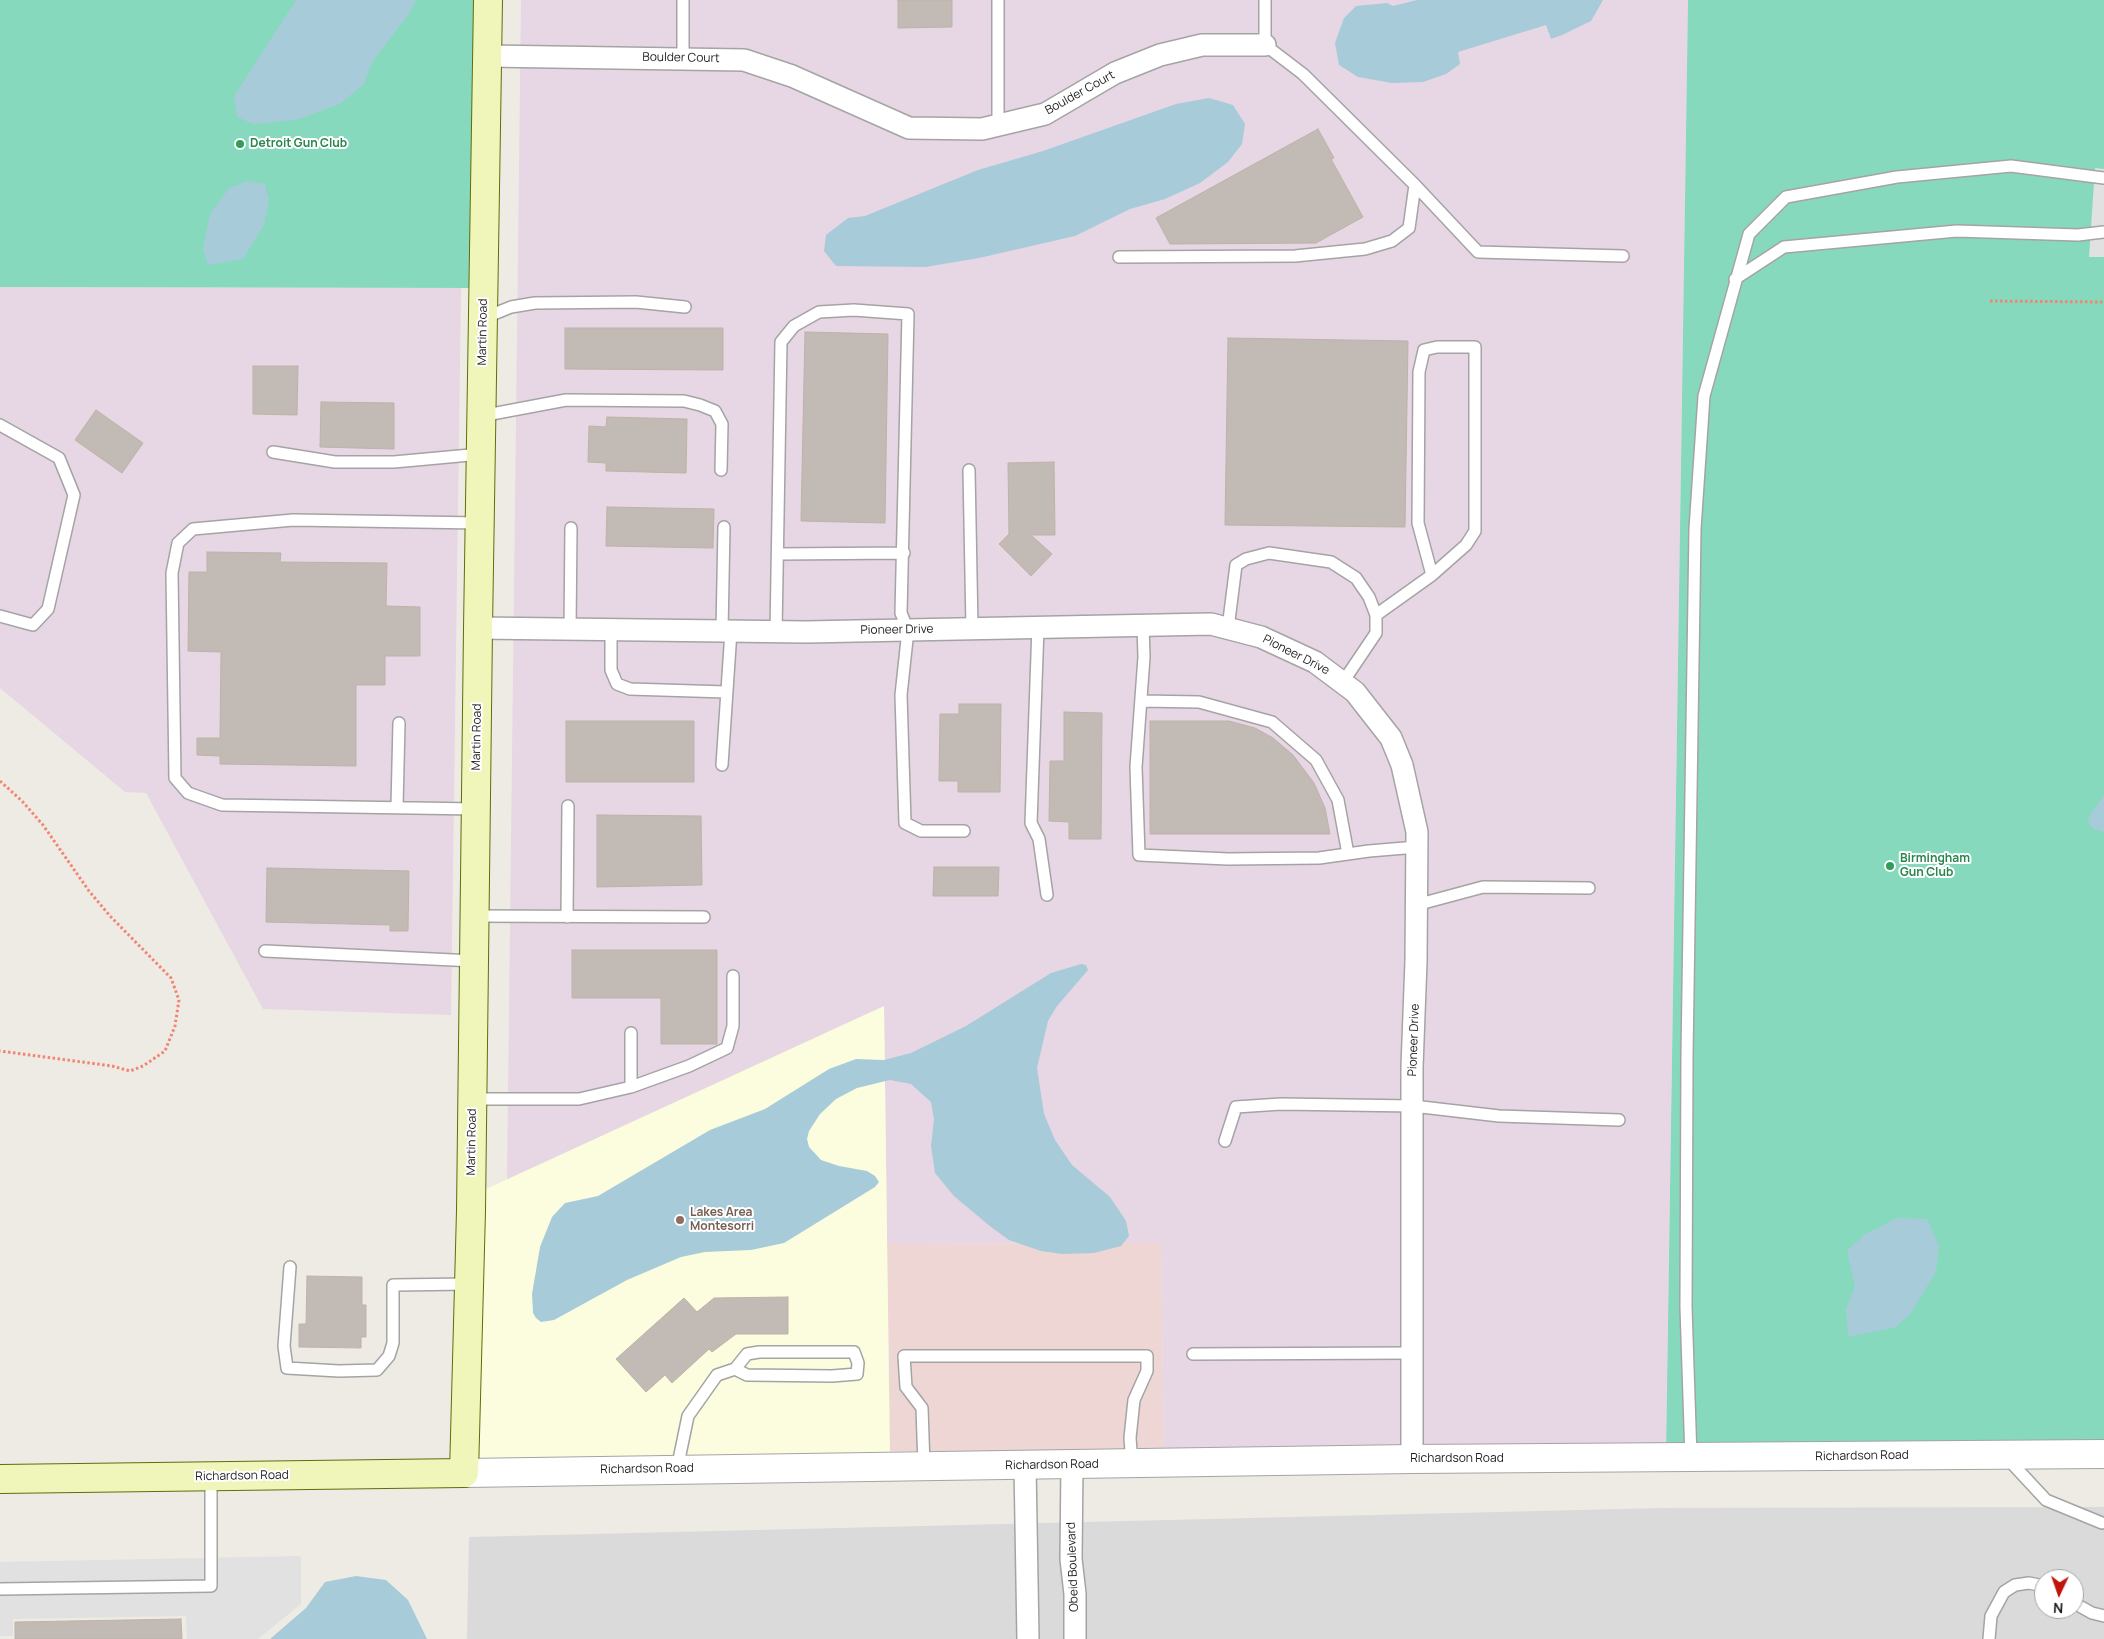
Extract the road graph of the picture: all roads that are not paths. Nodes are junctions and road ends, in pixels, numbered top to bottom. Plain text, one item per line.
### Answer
1 (488, 0) edge
2 (683, 0) edge
3 (998, 0) edge
4 (1265, 0) edge
5 (1265, 45) junction
6 (488, 56) junction
7 (683, 58) junction
8 (998, 125) junction
9 (2104, 178) edge
10 (1415, 185) junction
11 (2104, 232) edge
12 (1622, 256) dead end
13 (1118, 257) dead end
14 (1735, 278) junction
15 (685, 307) dead end
16 (483, 318) junction
17 (481, 416) junction
18 (0, 425) edge
19 (273, 452) dead end
20 (481, 454) junction
21 (720, 470) dead end
22 (969, 470) dead end
23 (479, 523) junction
24 (724, 527) dead end
25 (571, 528) dead end
26 (904, 552) junction
27 (778, 554) junction
28 (1432, 575) junction
29 (1376, 615) junction
30 (0, 616) edge
31 (1143, 625) junction
32 (1038, 627) junction
33 (478, 628) junction
34 (972, 628) junction
35 (1228, 628) junction
36 (570, 630) junction
37 (611, 630) junction
38 (908, 630) junction
39 (727, 631) junction
40 (776, 632) junction
41 (1342, 682) junction
42 (726, 692) junction
43 (1141, 701) junction
44 (399, 724) dead end
45 (722, 765) dead end
46 (568, 806) dead end
47 (397, 807) junction
48 (476, 809) junction
49 (964, 831) dead end
50 (1417, 847) junction
51 (1348, 854) junction
52 (1589, 888) dead end
53 (1047, 895) dead end
54 (1416, 905) junction
55 (475, 916) junction
56 (567, 917) junction
57 (704, 917) dead end
58 (265, 951) dead end
59 (474, 961) junction
60 (733, 976) dead end
61 (630, 1033) dead end
62 (631, 1087) junction
63 (473, 1098) junction
64 (1413, 1106) junction
65 (1619, 1120) dead end
66 (1225, 1141) dead end
67 (290, 1267) dead end
68 (469, 1284) junction
69 (1411, 1353) junction
70 (1193, 1354) dead end
71 (735, 1369) junction
72 (2104, 1454) edge
73 (2004, 1455) junction
74 (1691, 1458) junction
75 (1412, 1459) junction
76 (1072, 1464) junction
77 (1132, 1464) junction
78 (1025, 1465) junction
79 (924, 1466) junction
80 (677, 1469) junction
81 (464, 1473) junction
82 (211, 1477) junction
83 (0, 1479) edge
84 (2103, 1523) edge
85 (2034, 1584) edge
86 (0, 1589) edge
87 (2084, 1609) edge
88 (2104, 1616) edge
89 (1028, 1639) edge
90 (1075, 1639) edge
91 (1989, 1639) edge

1 - 6 main road, Martin Road
2 - 7 lane
3 - 8 lane
4 - 5 lane
5 - 8 street, Boulder Court
5 - 10 lane
6 - 7 street, Boulder Court
6 - 16 main road, Martin Road
7 - 8 street, Boulder Court
9 - 14 lane
10 - 12 lane
10 - 13 lane
11 - 14 lane
14 - 74 lane
15 - 16 lane
16 - 17 main road, Martin Road
17 - 20 main road, Martin Road
17 - 21 lane
18 - 30 lane
19 - 20 lane
20 - 23 main road, Martin Road
22 - 34 lane
23 - 33 main road, Martin Road
23 - 47 lane
24 - 39 lane
25 - 36 lane
26 - 27 lane
26 - 27 lane
26 - 38 lane
27 - 40 lane
28 - 28 lane
28 - 29 lane
29 - 35 lane
29 - 41 lane
31 - 32 street, Pioneer Drive
31 - 35 street, Pioneer Drive
31 - 43 lane
32 - 34 street, Pioneer Drive
32 - 53 lane
33 - 36 street, Pioneer Drive
33 - 48 main road, Martin Road
34 - 38 street, Pioneer Drive
35 - 41 street, Pioneer Drive
36 - 37 street, Pioneer Drive
37 - 39 street, Pioneer Drive
37 - 42 lane
38 - 40 street, Pioneer Drive
38 - 49 lane
39 - 40 street, Pioneer Drive
39 - 42 lane
41 - 50 street, Pioneer Drive
42 - 45 lane
43 - 51 lane
43 - 51 lane
44 - 47 lane
46 - 56 lane
47 - 48 lane
48 - 55 main road, Martin Road
50 - 51 lane
50 - 54 street, Pioneer Drive
52 - 54 lane
54 - 64 street, Pioneer Drive
55 - 56 lane
55 - 59 main road, Martin Road
56 - 57 lane
58 - 59 lane
59 - 63 main road, Martin Road
60 - 62 lane
61 - 62 lane
62 - 63 lane
63 - 68 main road, Martin Road
64 - 65 lane
64 - 66 lane
64 - 69 street, Pioneer Drive
67 - 68 lane
68 - 81 main road, Martin Road
69 - 70 lane
69 - 75 street, Pioneer Drive
71 - 71 lane
71 - 80 lane
72 - 73 street, Richardson Road
73 - 74 street, Richardson Road
73 - 84 lane
74 - 75 street, Richardson Road
75 - 77 street, Richardson Road
76 - 77 street, Richardson Road
76 - 78 street, Richardson Road
76 - 90 street, Obeid Boulevard
77 - 79 lane
78 - 79 street, Richardson Road
78 - 89 street
79 - 80 street, Richardson Road
80 - 81 street, Richardson Road
81 - 82 main road, Richardson Road
82 - 83 main road, Richardson Road
82 - 86 lane
85 - 91 lane
87 - 88 lane

